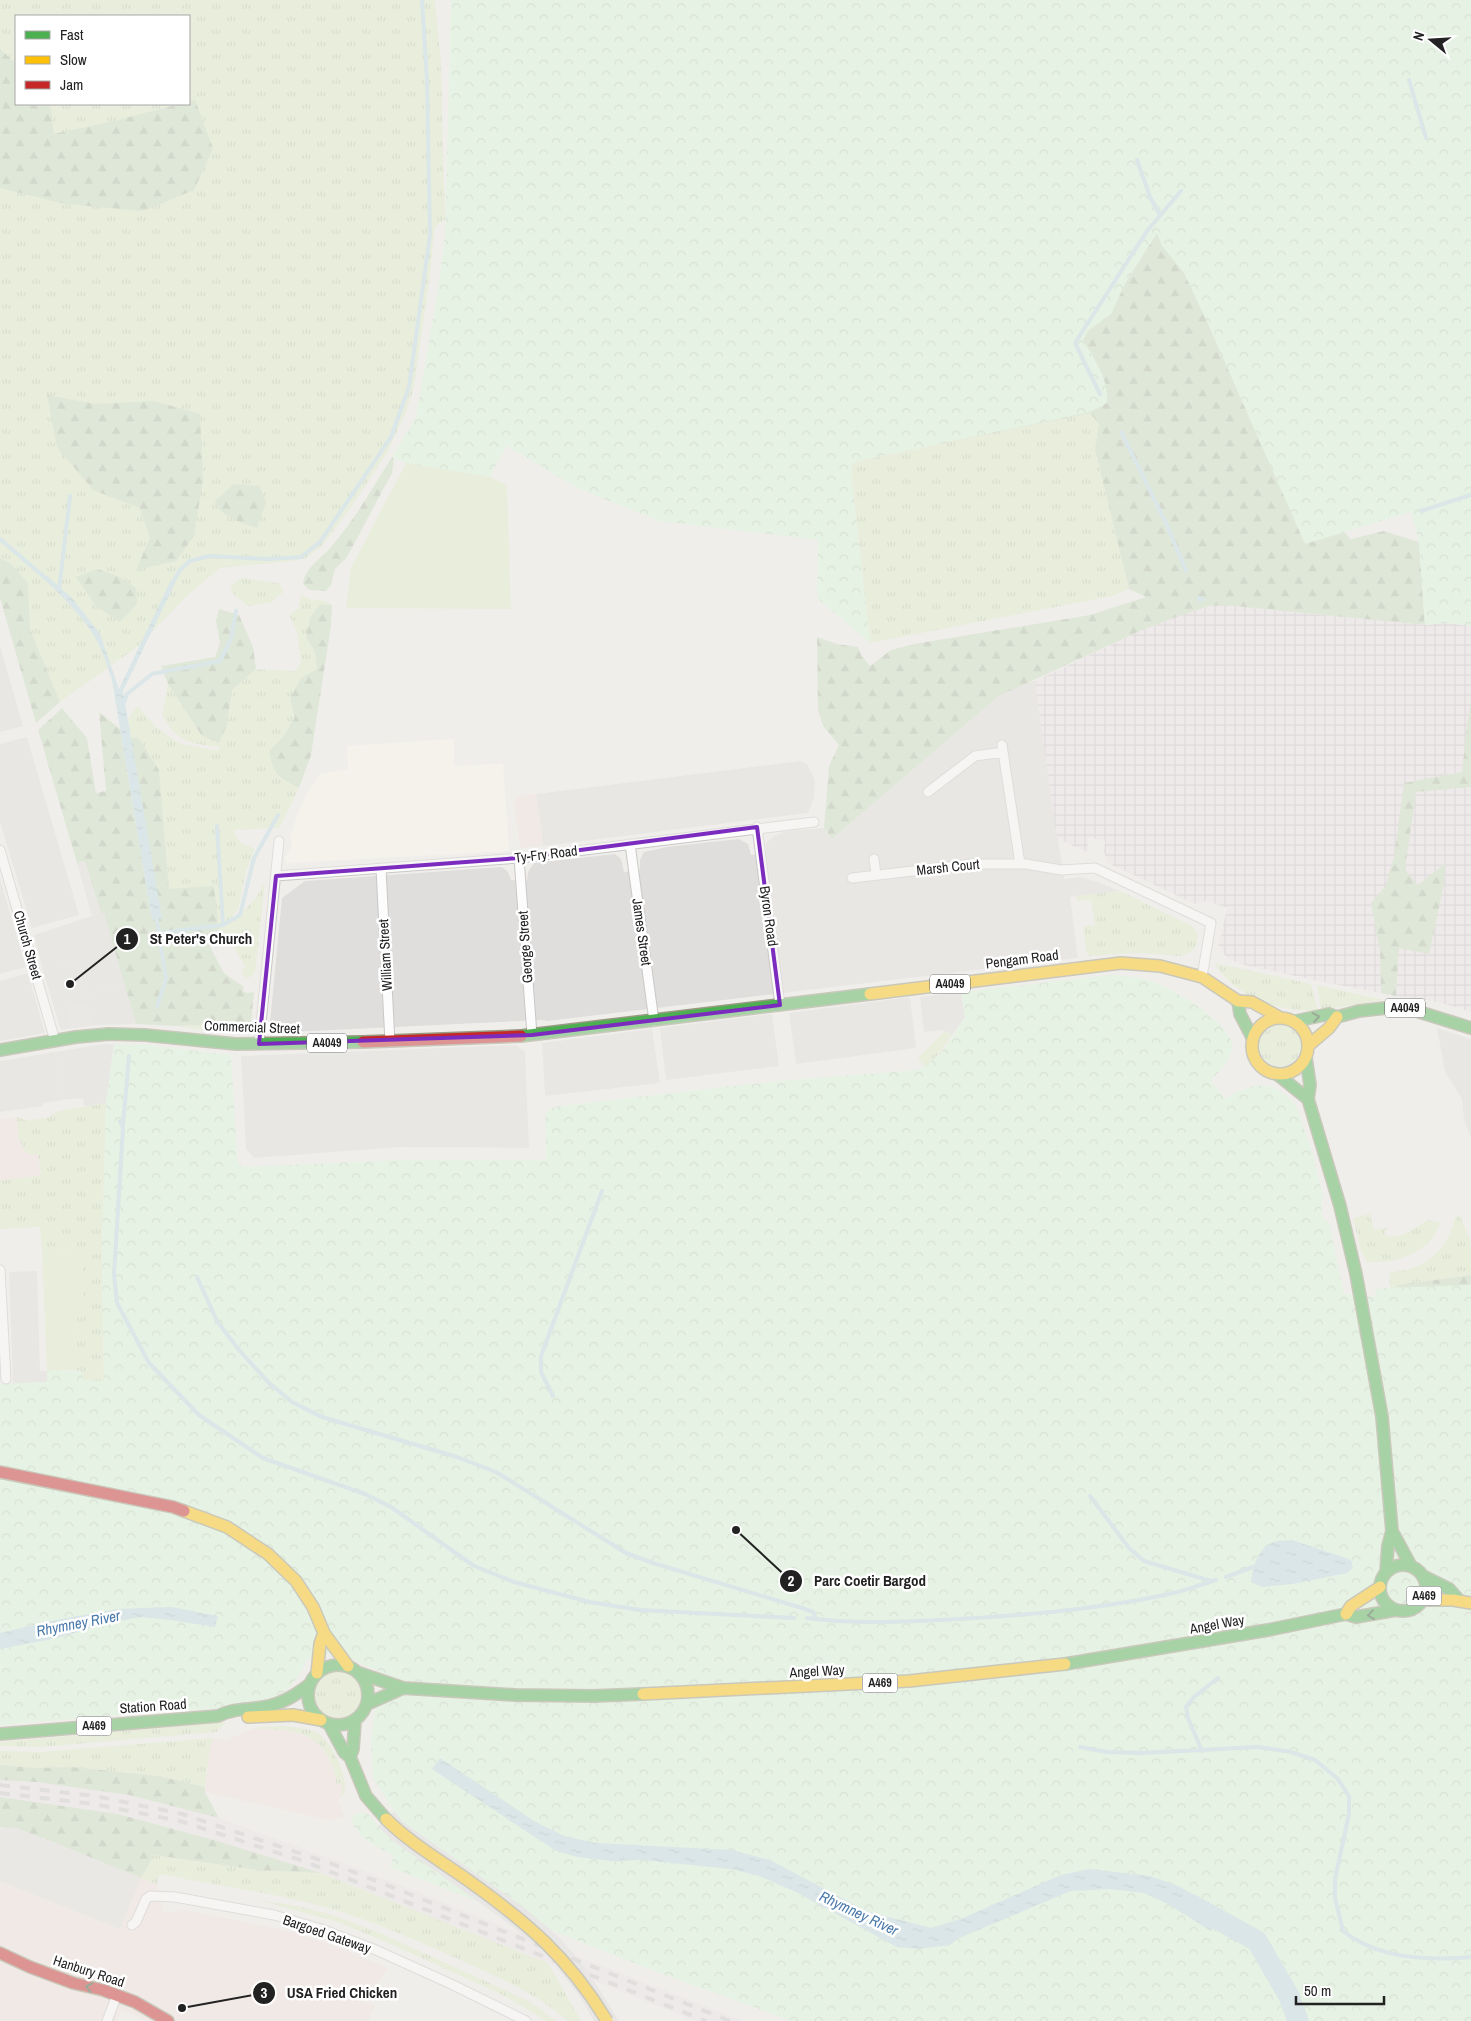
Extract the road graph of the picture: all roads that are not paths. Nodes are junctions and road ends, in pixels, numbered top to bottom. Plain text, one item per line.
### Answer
1 (928, 792) dead end
2 (814, 822) dead end
3 (757, 827) junction
4 (279, 841) dead end
5 (630, 844) junction
6 (0, 850) edge
7 (518, 858) junction
8 (874, 859) dead end
9 (1020, 864) junction
10 (381, 869) junction
11 (876, 875) junction
12 (276, 876) junction
13 (852, 878) dead end
14 (1202, 977) junction
15 (1238, 1001) junction
16 (780, 1004) junction
17 (1279, 1017) junction
18 (1337, 1017) junction
19 (654, 1020) junction
20 (1296, 1021) junction
21 (1471, 1028) edge
22 (532, 1035) junction
23 (1253, 1039) junction
24 (55, 1041) junction
25 (390, 1042) junction
26 (259, 1044) junction
27 (1309, 1045) junction
28 (0, 1050) edge
29 (1306, 1058) junction
30 (1278, 1074) junction
31 (1308, 1099) junction
32 (0, 1270) edge
33 (6, 1379) dead end
34 (0, 1472) edge
35 (1392, 1531) junction
36 (1411, 1566) junction
37 (1386, 1572) junction
38 (1423, 1576) junction
39 (1380, 1586) junction
40 (1458, 1598) junction
41 (1423, 1600) junction
42 (1471, 1603) edge
43 (1396, 1610) junction
44 (1346, 1614) junction
45 (324, 1633) junction
46 (348, 1666) junction
47 (317, 1673) junction
48 (359, 1673) junction
49 (310, 1684) junction
50 (403, 1688) junction
51 (368, 1704) junction
52 (218, 1716) junction
53 (355, 1721) junction
54 (325, 1722) junction
55 (0, 1734) edge
56 (350, 1757) junction
57 (132, 1925) dead end
58 (0, 1953) edge
59 (116, 1995) junction
60 (107, 2021) edge
61 (168, 2021) edge
62 (526, 2021) edge
63 (607, 2021) edge

1 - 9 street
2 - 3 street, Ty-Fry Road
3 - 5 street, Ty-Fry Road
3 - 16 street, Byron Road
4 - 12 street
5 - 7 street, Ty-Fry Road
5 - 19 street, James Street
6 - 24 street, Church Street
7 - 10 street, Ty-Fry Road
7 - 22 street, George Street
8 - 11 street
9 - 11 street, Marsh Court
9 - 14 street, Marsh Court
10 - 12 street, Ty-Fry Road
10 - 25 street, William Street
11 - 13 street, Marsh Court
12 - 26 street
14 - 15 main road, Pengam Road / A4049
14 - 16 main road, Pengam Road / A4049
15 - 17 main road, Pengam Road / A4049
15 - 23 main road
16 - 19 main road, Pengam Road / A4049
17 - 20 main road, A4049
17 - 23 main road
20 -> 18 main road, A4049
18 - 21 main road, A4049
18 - 27 main road
19 - 22 main road, Commercial Street / A4049
20 - 27 main road
22 - 25 main road, Commercial Street / A4049
23 - 30 main road
24 - 26 main road, Commercial Street / A4049
24 - 28 main road, Commercial Street / A4049
25 - 26 main road, Commercial Street / A4049
27 - 29 main road
29 - 30 main road
29 - 31 main road
30 - 31 main road
31 - 35 main road
32 - 33 street
34 - 45 main road
35 - 36 main road
35 - 37 main road
36 - 37 main road
36 - 38 main road, A469
37 - 39 main road
38 - 40 main road, A469
38 - 41 main road, A469
39 - 43 main road, A469
39 - 44 main road
40 - 41 main road, A469
40 - 42 main road, A469
41 - 43 main road, A469
43 -> 44 main road, Angel Way / A469
44 - 50 main road, Angel Way / A469
45 - 46 main road
45 - 47 main road
46 - 47 main road
46 - 48 main road, A469
47 - 49 main road, A469
48 - 50 main road, Angel Way / A469
48 - 51 main road
49 - 52 main road, Station Road / A469
49 - 54 main road
50 - 51 main road, Angel Way / A469
51 - 53 main road, A469
52 - 54 main road, Station Road / A469
52 - 55 main road, Station Road / A469
53 - 54 main road, A469
53 - 56 main road
54 - 56 main road
56 - 63 main road, bridge
57 - 62 street, Bargoed Gateway
59 -> 58 main road, Hanbury Road
59 - 60 street
59 - 61 main road, Hanbury Road

